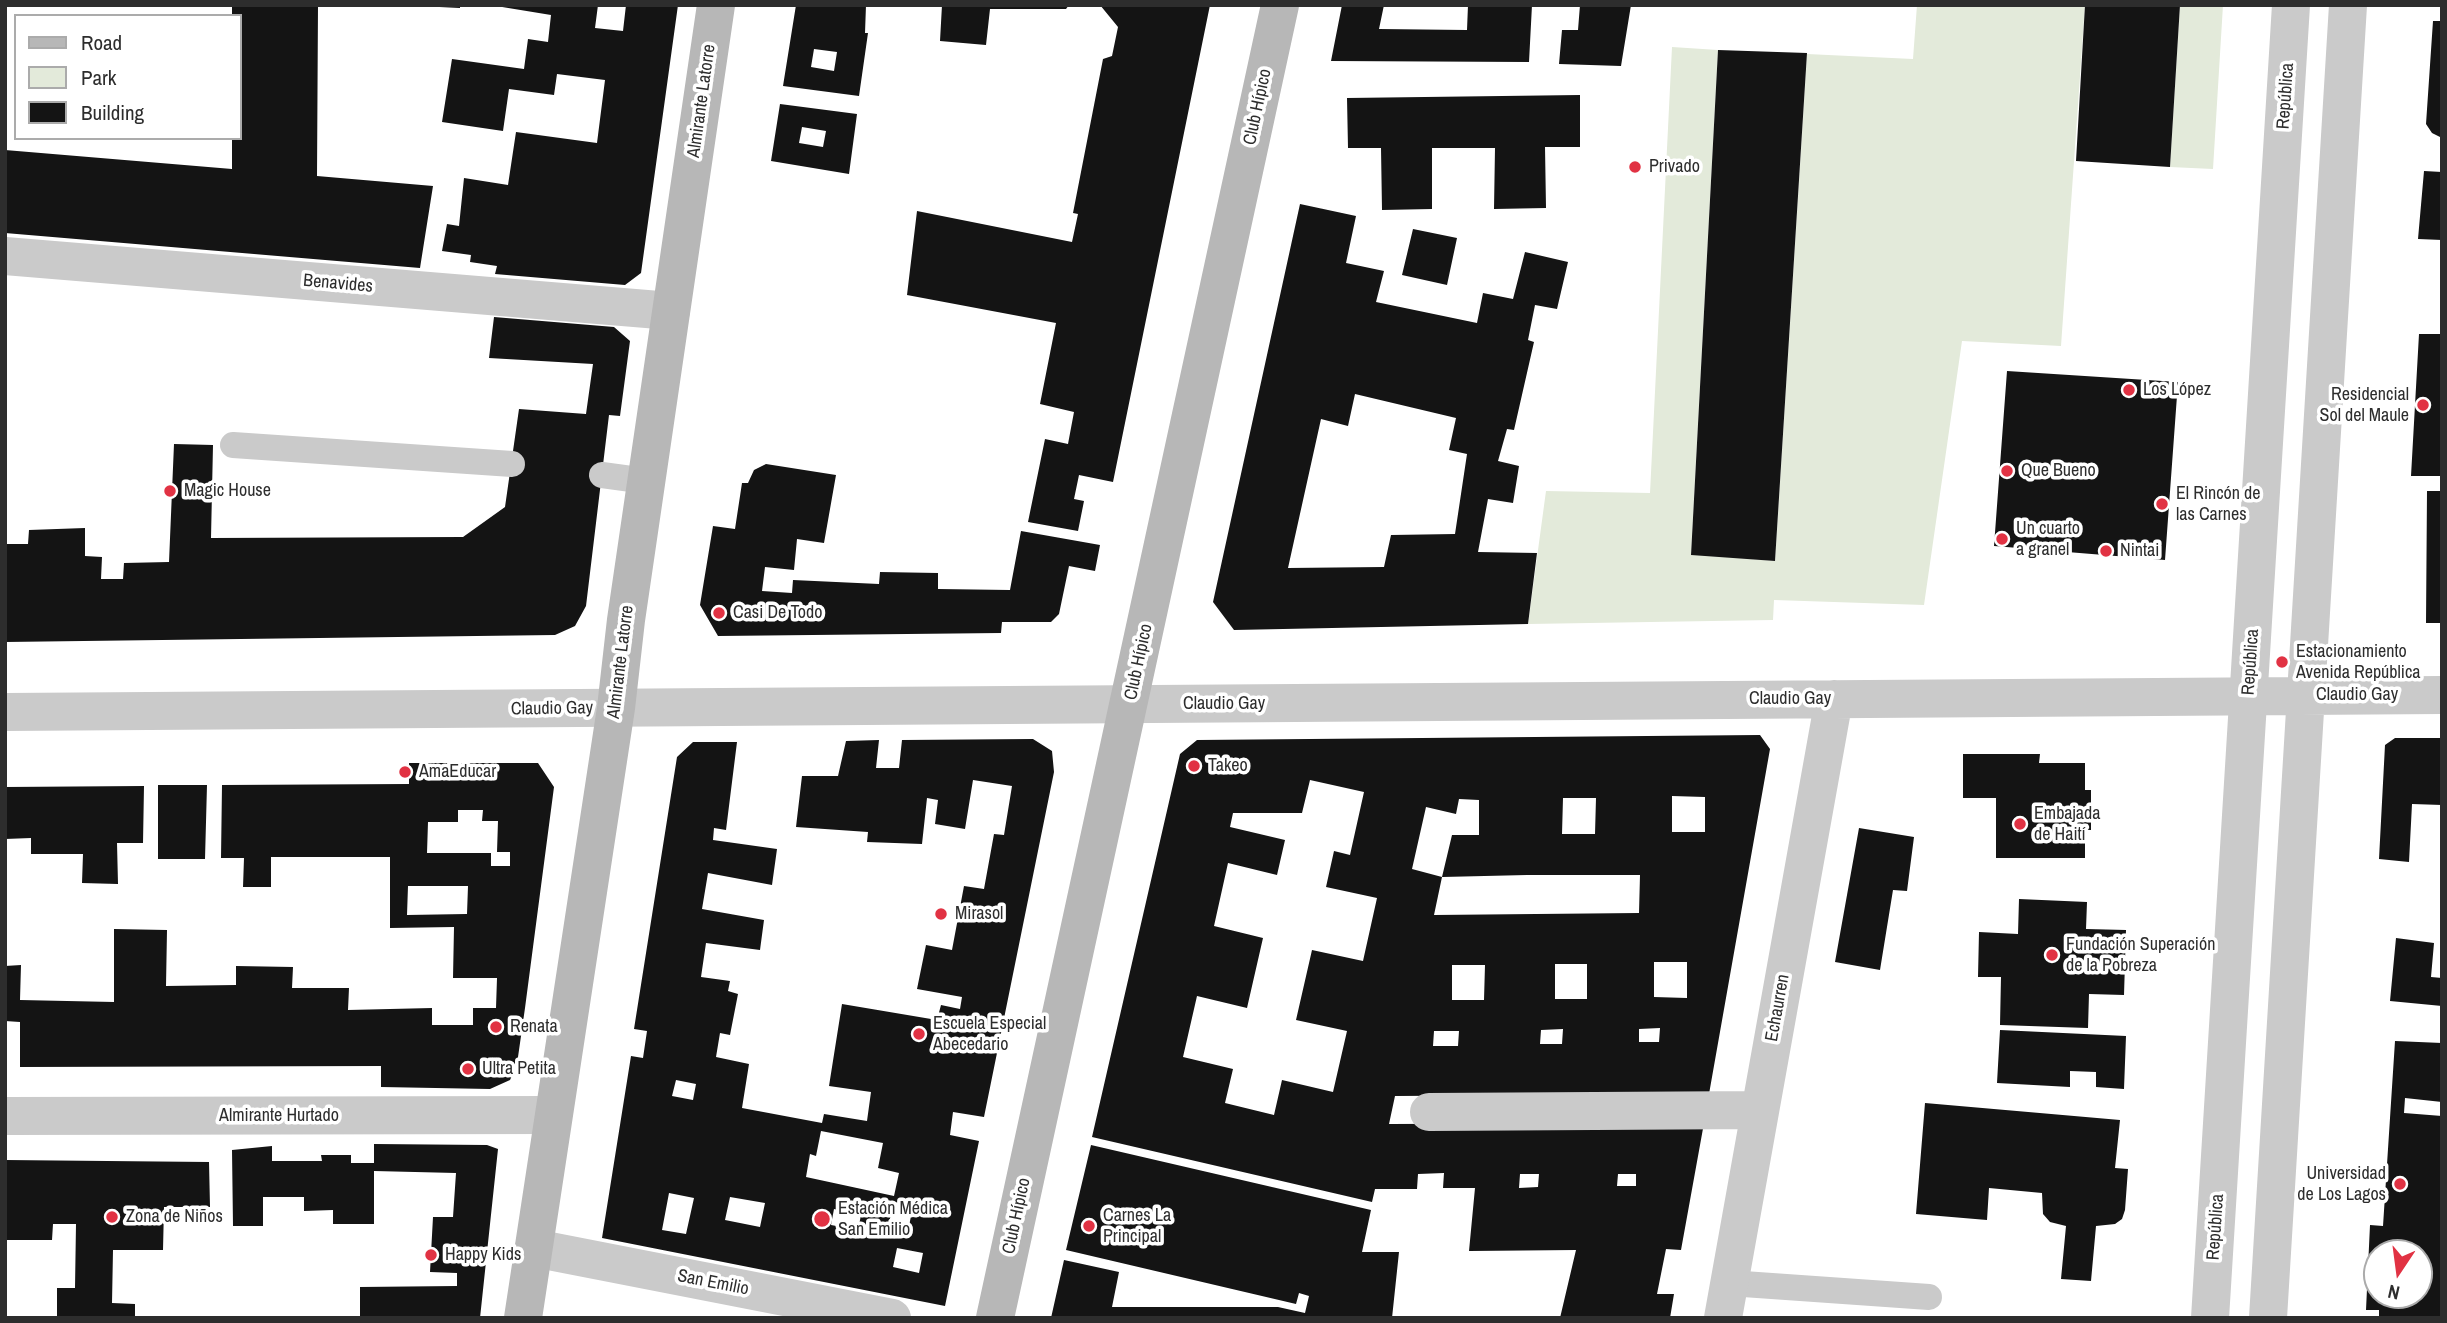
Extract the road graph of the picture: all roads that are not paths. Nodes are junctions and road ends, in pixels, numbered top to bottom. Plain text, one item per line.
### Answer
1 (716, 5) edge
2 (1280, 5) edge
3 (2291, 5) edge
4 (2348, 5) edge
5 (5, 256) edge
6 (671, 311) junction
7 (233, 445) dead end
8 (512, 464) dead end
9 (602, 475) dead end
10 (646, 481) junction
11 (2306, 695) junction
12 (2442, 695) edge
13 (2249, 696) junction
14 (1834, 699) junction
15 (1130, 704) junction
16 (616, 708) junction
17 (5, 712) edge
18 (1760, 1110) junction
19 (1429, 1112) dead end
20 (553, 1115) junction
21 (5, 1116) edge
22 (534, 1248) junction
23 (1929, 1297) dead end
24 (1726, 1300) edge
25 (523, 1318) edge
26 (892, 1318) edge
27 (995, 1318) edge
28 (2210, 1318) edge
29 (2268, 1318) edge

1 - 6 main road, Almirante Latorre
2 - 15 main road, Club Hípico
3 - 13 street, República
4 - 11 street
5 - 6 street, Benavides
6 - 10 main road, Almirante Latorre
7 - 8 lane
9 - 10 lane
10 - 16 main road, Almirante Latorre
11 - 12 street, Claudio Gay
11 - 13 street, Claudio Gay
11 - 29 street
13 - 14 street, Claudio Gay
13 - 28 street, República
14 - 15 street, Claudio Gay
14 - 18 street, Echaurren
15 - 16 street, Claudio Gay
15 - 27 main road, Club Hípico
16 - 17 street, Claudio Gay
16 - 20 main road, Almirante Latorre
18 - 19 street
18 - 24 street, Echaurren
20 - 21 street, Almirante Hurtado
20 - 22 main road, Almirante Latorre
22 - 25 main road, Almirante Latorre
22 - 26 street, San Emilio
23 - 24 lane

